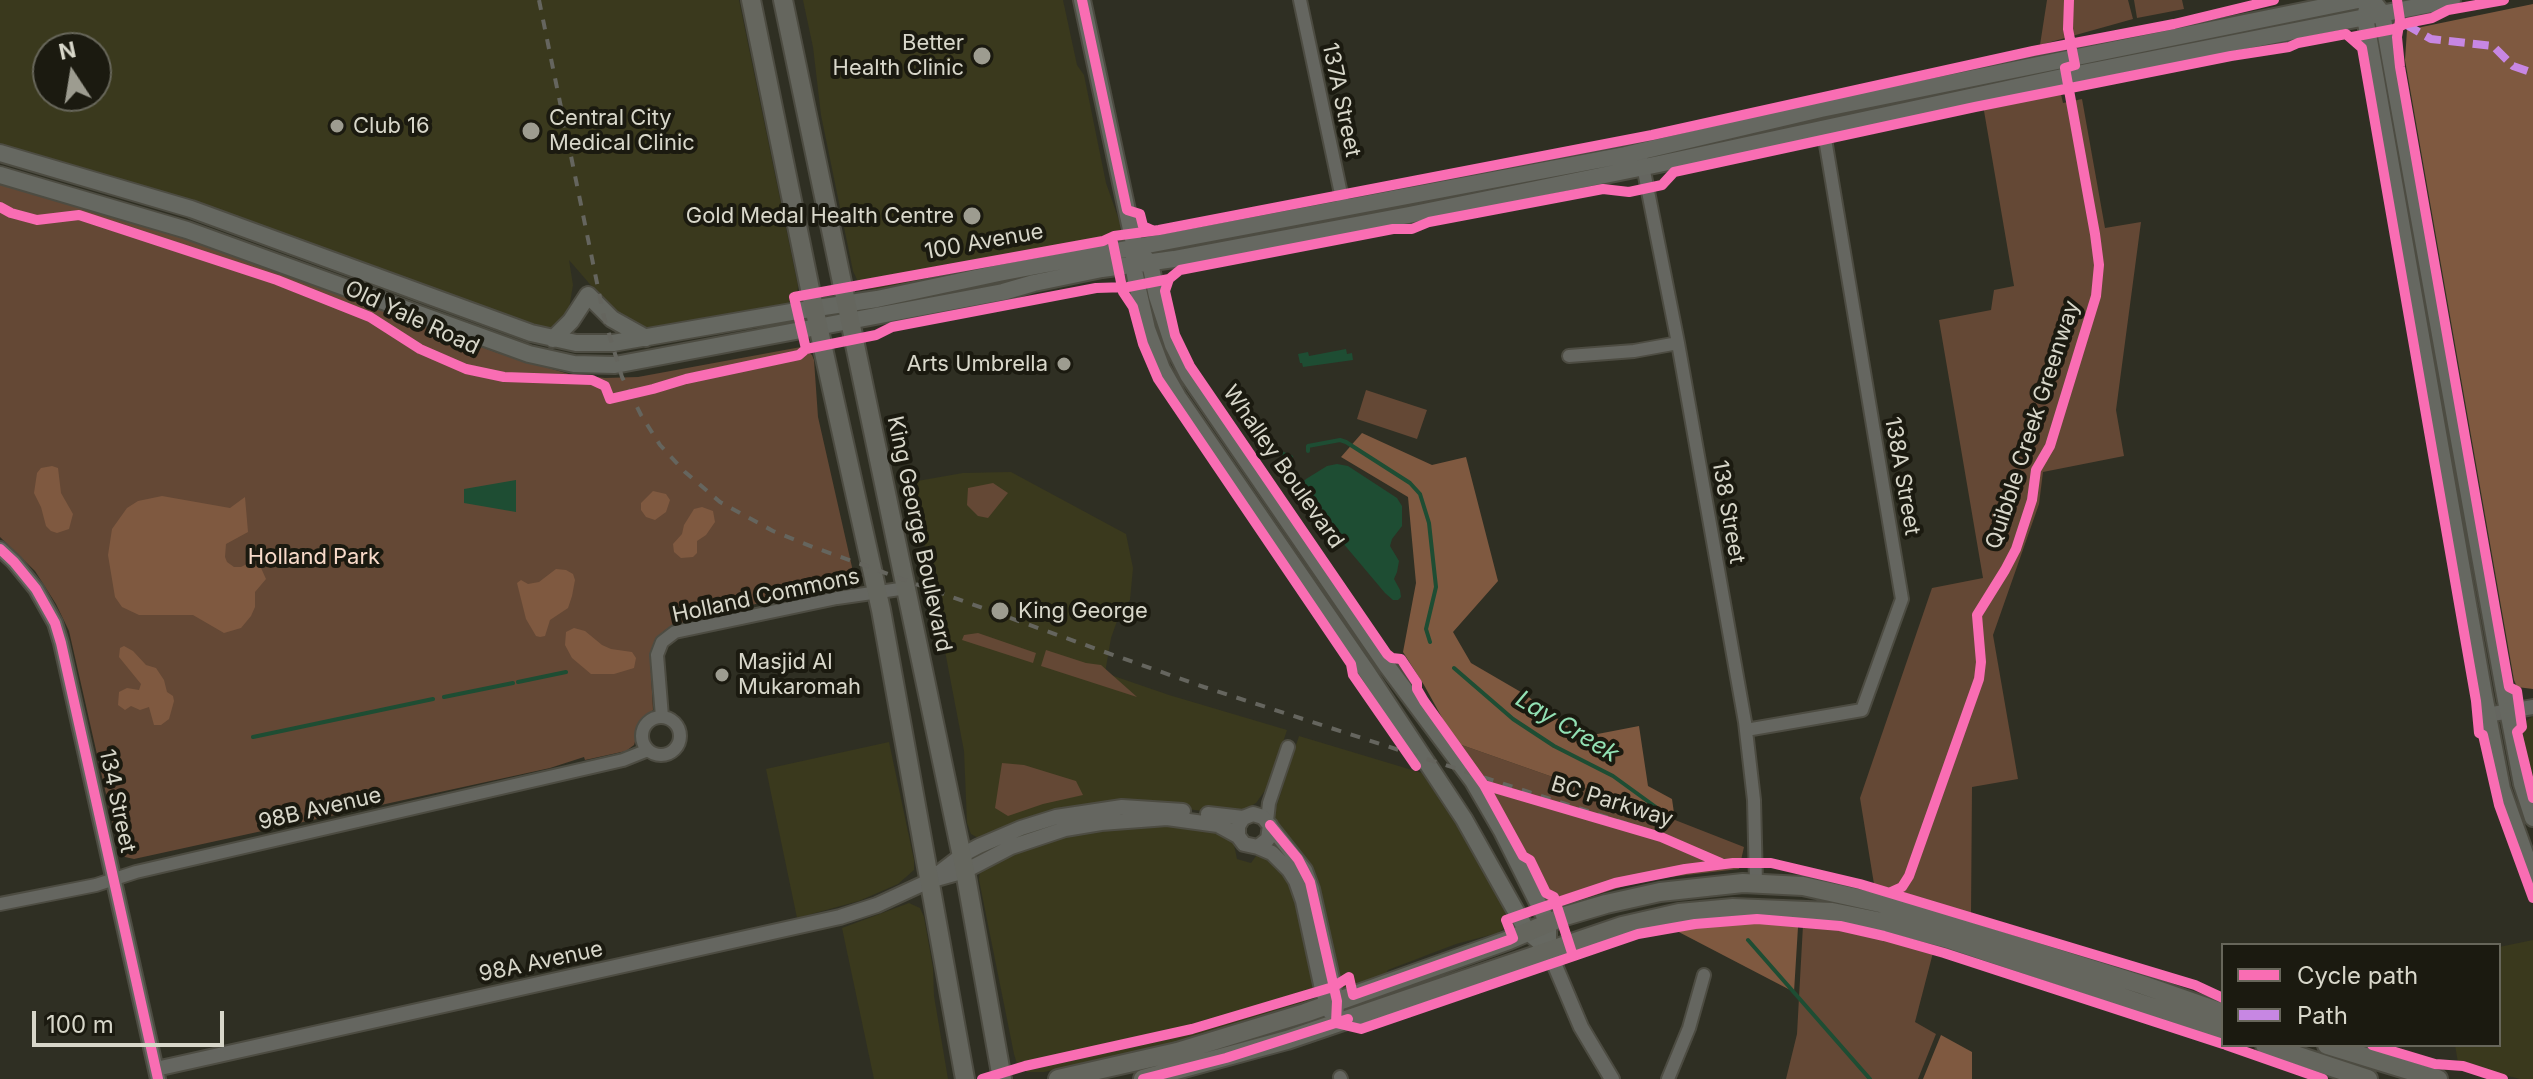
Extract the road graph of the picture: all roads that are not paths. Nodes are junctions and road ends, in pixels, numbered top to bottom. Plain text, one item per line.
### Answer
1 (751, 0) edge
2 (783, 0) edge
3 (1082, 0) edge
4 (1300, 0) edge
5 (2358, 0) edge
6 (2452, 0) edge
7 (2372, 8) edge
8 (1823, 127) junction
9 (0, 153) edge
10 (1641, 159) junction
11 (0, 175) edge
12 (1344, 208) junction
13 (234, 223) junction
14 (223, 242) junction
15 (1135, 248) junction
16 (1150, 263) junction
17 (1133, 265) junction
18 (848, 312) junction
19 (816, 318) junction
20 (646, 338) junction
21 (553, 339) junction
22 (1678, 343) junction
23 (1569, 356) dead end
24 (0, 549) edge
25 (907, 588) junction
26 (877, 592) junction
27 (2533, 707) edge
28 (2508, 711) junction
29 (2487, 715) junction
30 (662, 717) junction
31 (1746, 730) junction
32 (1288, 747) dead end
33 (648, 750) junction
34 (2533, 818) edge
35 (1258, 820) junction
36 (1238, 836) junction
37 (1258, 847) junction
38 (963, 863) junction
39 (2533, 876) edge
40 (114, 879) junction
41 (929, 881) junction
42 (1756, 883) junction
43 (0, 904) edge
44 (1548, 923) junction
45 (1527, 931) junction
46 (1548, 949) junction
47 (1704, 975) dead end
48 (1331, 1003) junction
49 (2221, 1012) edge
50 (1336, 1023) junction
51 (2221, 1030) edge
52 (2271, 1047) edge
53 (2334, 1047) edge
54 (157, 1074) edge
55 (965, 1079) edge
56 (1002, 1079) edge
57 (1058, 1079) edge
58 (1143, 1079) edge
59 (1612, 1079) edge
60 (1668, 1079) edge
61 (2368, 1079) edge
62 (2438, 1079) edge

1 - 19 main road
2 - 18 main road, King George Boulevard
3 - 15 main road, Whalley Boulevard
4 - 12 street, 137A Street
5 - 10 main road, 100 Avenue
6 - 7 main road, 100 Avenue
7 - 8 main road, 100 Avenue
7 - 28 main road
7 - 29 main road
8 - 10 main road, 100 Avenue
8 - 31 street, 138A Street
9 - 13 main road, Old Yale Road
10 - 12 main road, 100 Avenue
10 - 16 main road, 100 Avenue
10 - 22 street, 138 Street
11 - 14 main road, Old Yale Road
12 - 15 main road, 100 Avenue
13 - 14 main road
13 - 21 main road, Old Yale Road
14 - 19 main road, Old Yale Road
15 - 16 main road
15 - 17 main road, Whalley Boulevard
15 - 18 main road, 100 Avenue
16 - 17 main road, 100 Avenue
16 - 44 main road, Whalley Boulevard
17 - 18 main road, 100 Avenue
17 - 45 main road, Whalley Boulevard
18 - 19 main road, 100 Avenue
18 - 25 main road, King George Boulevard
19 - 20 main road, Old Yale Road
19 - 26 main road
20 - 21 main road, Old Yale Road
20 - 21 main road
22 - 23 street
22 - 31 street, 138 Street
24 - 40 street, 134 Street
25 - 26 street, Holland Commons
25 - 38 main road, King George Boulevard
26 - 30 street, Holland Commons
26 - 41 main road
27 - 28 street
28 - 29 street
28 - 34 main road
29 - 39 main road
30 - 33 street
30 - 33 street
31 - 42 street, 138 Street
32 - 35 street
33 - 40 street, 98B Avenue
35 - 36 street
35 - 37 street
35 - 38 street
35 - 48 street
36 - 37 street
36 - 38 street
37 - 48 street
38 - 41 street, 98A Avenue
38 - 56 main road, King George Boulevard
40 - 43 street, 98B Avenue
40 - 54 street, 134 Street
41 - 54 street, 98A Avenue
41 - 55 main road
42 - 44 main road
42 - 49 main road
44 - 45 main road
44 - 46 main road, Whalley Boulevard
45 - 46 main road, Whalley Boulevard
45 - 48 main road
46 - 50 main road
46 - 51 main road
46 - 59 street, Whalley Boulevard
47 - 60 street
48 - 50 street
48 - 57 main road
50 - 58 main road
52 - 61 main road
53 - 62 main road

